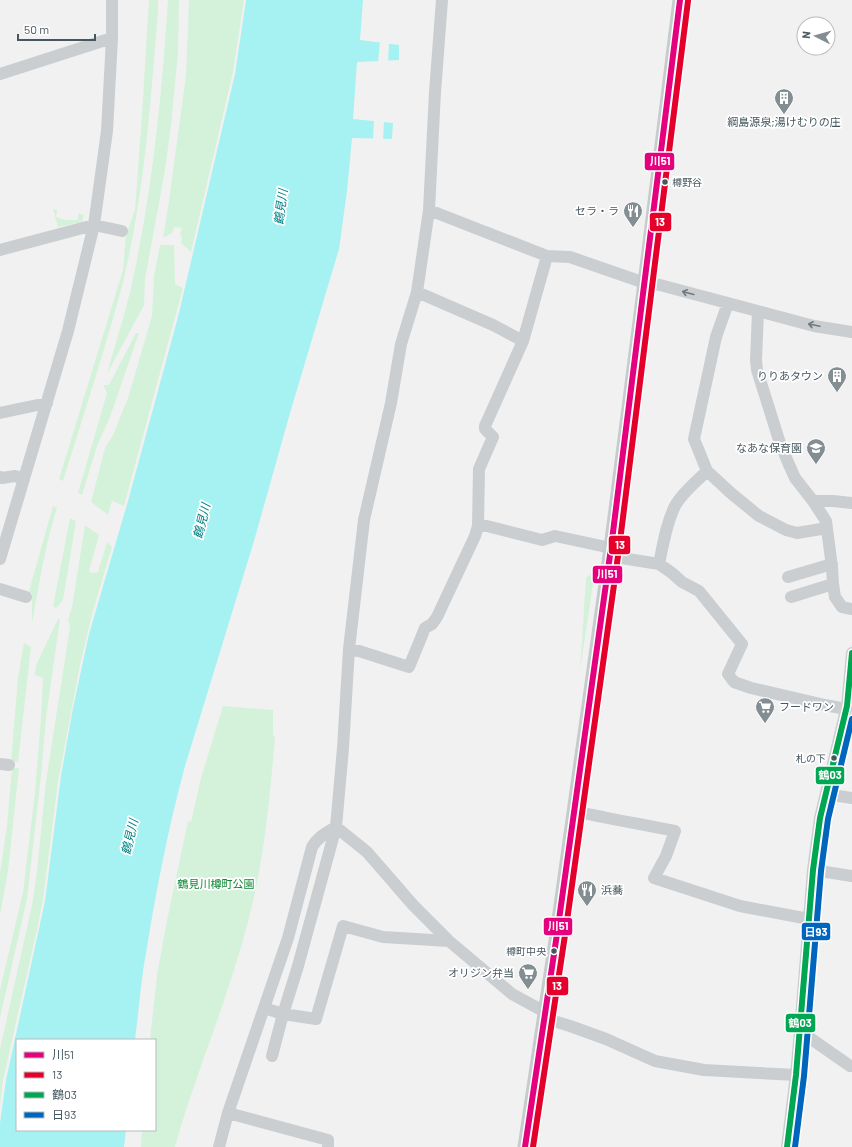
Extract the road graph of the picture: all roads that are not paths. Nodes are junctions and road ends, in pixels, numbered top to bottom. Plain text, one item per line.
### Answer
1 (112, 0) edge
2 (442, 0) edge
3 (680, 0) edge
4 (112, 38) junction
5 (0, 74) edge
6 (429, 210) junction
7 (94, 226) junction
8 (122, 230) dead end
9 (0, 250) edge
10 (547, 256) junction
11 (645, 283) junction
12 (416, 292) junction
13 (728, 303) junction
14 (758, 311) junction
15 (852, 332) edge
16 (523, 341) junction
17 (47, 403) junction
18 (0, 413) edge
19 (707, 471) junction
20 (0, 477) edge
21 (24, 479) junction
22 (813, 501) junction
23 (852, 503) edge
24 (478, 526) junction
25 (826, 528) junction
26 (610, 552) junction
27 (0, 559) edge
28 (659, 564) junction
29 (832, 564) junction
30 (788, 577) dead end
31 (833, 584) junction
32 (0, 589) edge
33 (26, 597) dead end
34 (791, 597) dead end
35 (852, 608) edge
36 (348, 649) junction
37 (852, 653) edge
38 (848, 707) edge
39 (826, 794) junction
40 (852, 798) edge
41 (575, 812) junction
42 (336, 826) junction
43 (813, 870) junction
44 (852, 876) edge
45 (809, 919) junction
46 (449, 941) junction
47 (264, 1008) junction
48 (283, 1014) junction
49 (544, 1015) junction
50 (800, 1031) junction
51 (272, 1056) dead end
52 (852, 1066) edge
53 (796, 1076) junction
54 (228, 1114) junction
55 (219, 1147) edge
56 (328, 1147) edge
57 (525, 1147) edge
58 (787, 1147) edge

1 - 4 street
2 - 6 street
3 - 11 main road
4 - 5 street
4 - 7 street
6 - 10 street
6 - 12 street
7 - 8 street
7 - 9 street
7 - 17 street
10 - 11 street
10 - 16 street
13 -> 11 street
11 - 26 main road
12 - 16 street
12 - 36 street
13 - 14 street
13 - 19 street
15 -> 14 street
14 - 22 street
16 - 24 street
17 - 18 street
17 - 21 street
19 - 25 street
19 - 28 street
20 - 21 street
21 - 27 street
22 - 23 street
22 - 25 street
24 - 26 street
24 - 36 street
25 - 29 street
26 - 28 street
26 - 41 main road
28 - 38 street
29 - 30 street
29 - 31 street
31 - 34 street
31 - 35 street
32 - 33 street
36 - 42 street
37 - 38 street
38 - 39 street
39 - 40 street
39 - 43 street
41 - 45 street
41 - 49 main road
42 - 46 street
42 - 47 street
42 - 48 street
43 - 44 street
43 - 45 street
45 - 50 street
46 - 48 street
46 - 49 street
47 - 48 street
47 - 54 street
48 - 51 street
49 - 53 street
49 - 57 main road
50 - 52 street
50 - 53 street
53 - 58 street
54 - 55 street
54 - 56 street

